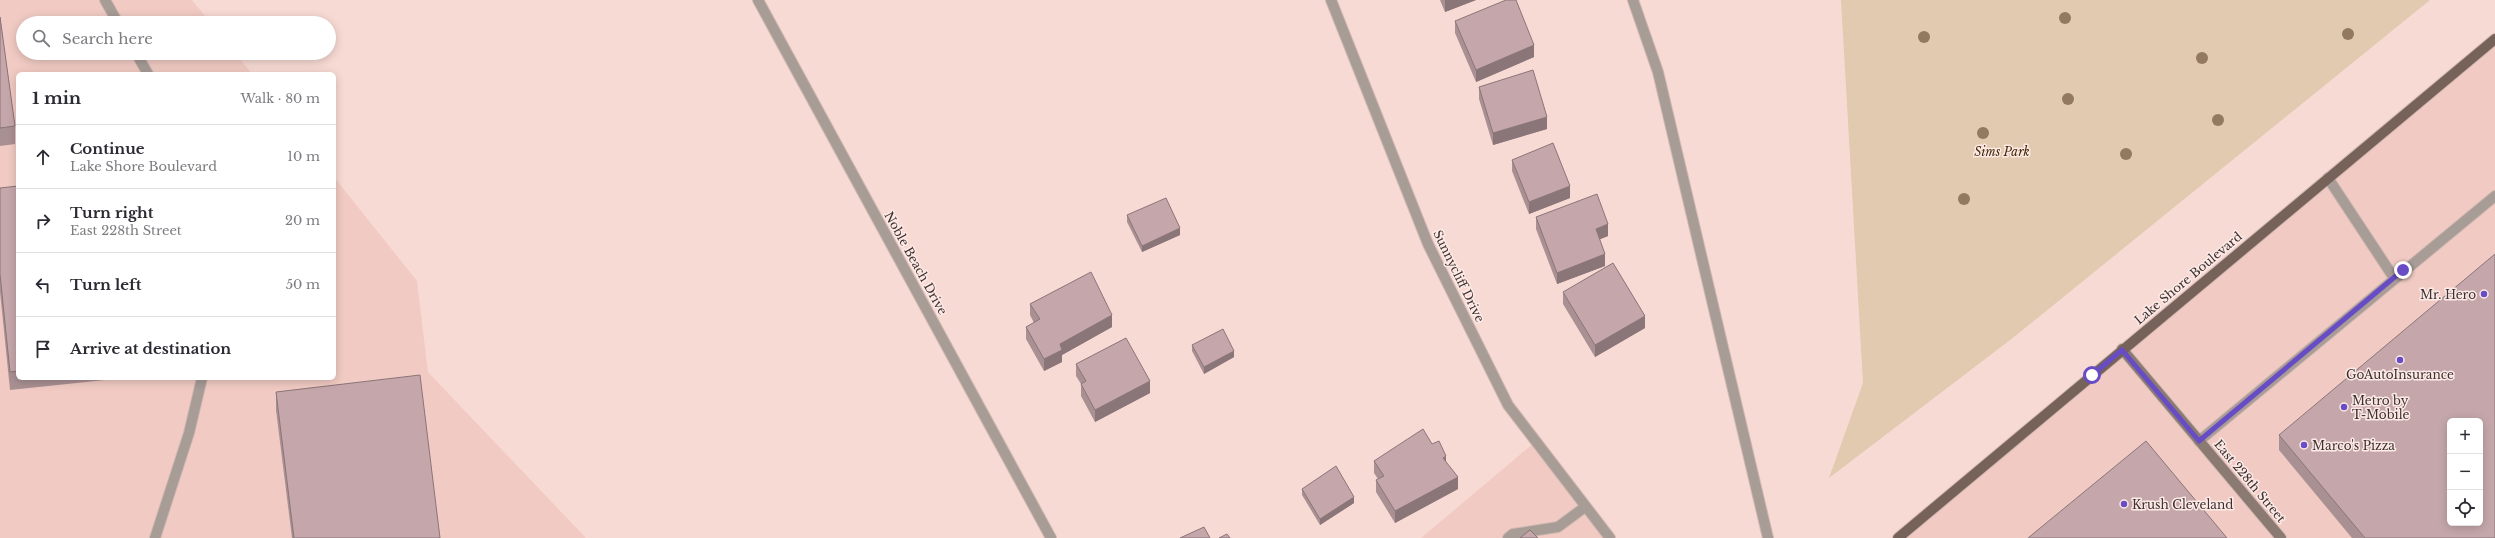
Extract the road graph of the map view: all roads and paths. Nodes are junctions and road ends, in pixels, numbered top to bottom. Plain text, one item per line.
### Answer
1 (105, 0) edge
2 (758, 0) edge
3 (1331, 0) edge
4 (1633, 0) edge
5 (114, 16) edge
6 (2495, 38) edge
7 (140, 60) edge
8 (147, 72) edge
9 (2328, 178) junction
10 (2495, 196) edge
11 (2394, 278) junction
12 (2122, 350) junction
13 (202, 380) edge
14 (2199, 441) junction
15 (1585, 508) junction
16 (155, 538) edge
17 (1051, 538) edge
18 (1508, 538) edge
19 (1610, 538) edge
20 (1768, 538) edge
21 (1898, 538) edge
22 (2281, 538) edge

1 - 5 street
2 - 17 street, Noble Beach Drive
3 - 15 street, Sunnycliff Drive
4 - 20 street
6 - 9 main road, Lake Shore Boulevard
7 - 8 street
9 - 11 street
9 - 12 main road, Lake Shore Boulevard
10 - 11 street
11 - 14 street
12 - 14 street, East 228th Street
12 - 21 main road, Lake Shore Boulevard
13 - 16 street
14 - 22 street, East 228th Street
15 - 18 street
15 - 19 street, Sunnycliff Drive

